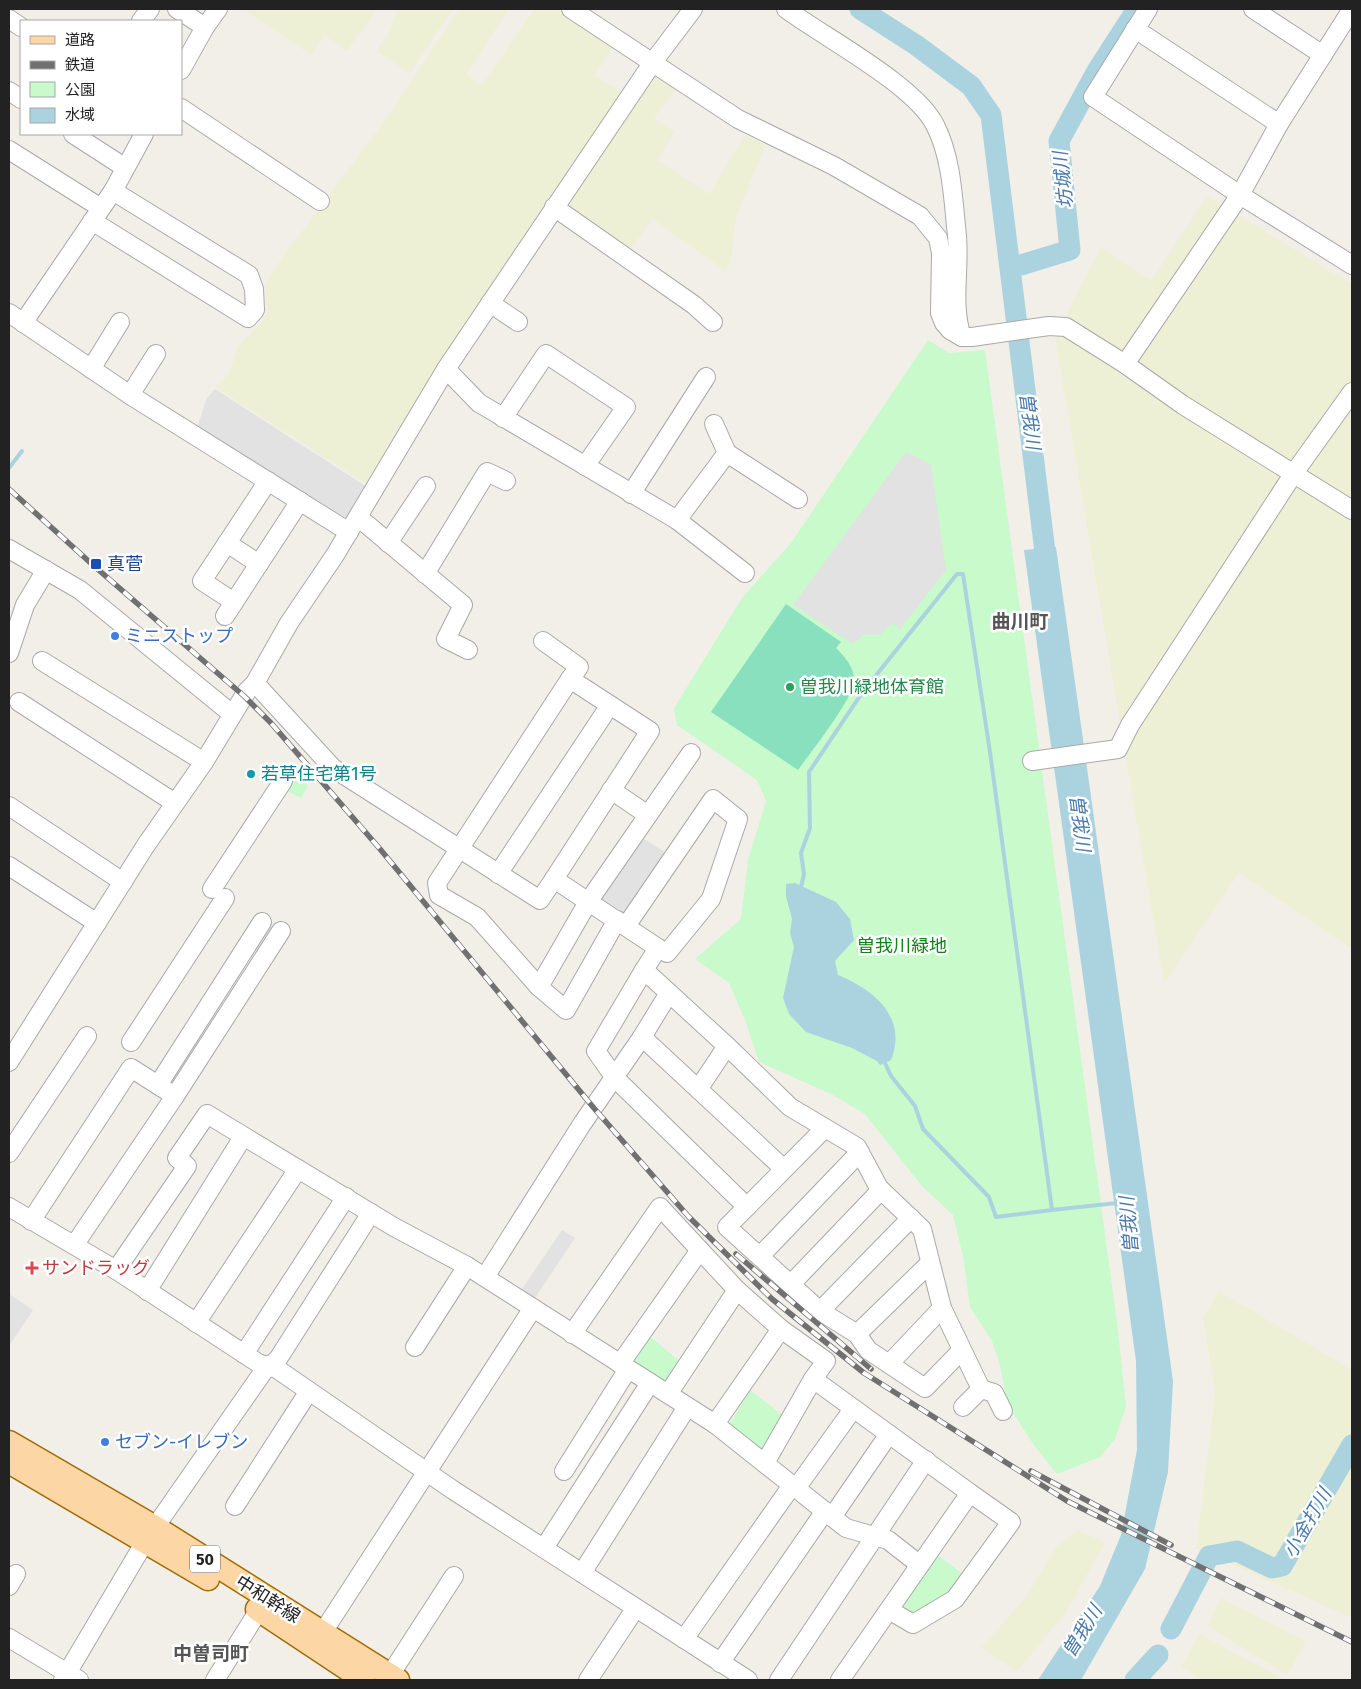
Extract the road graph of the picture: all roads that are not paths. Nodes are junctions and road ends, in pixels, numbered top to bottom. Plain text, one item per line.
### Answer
1 (150, 9) edge
2 (177, 9) edge
3 (218, 9) edge
4 (571, 9) edge
5 (693, 9) edge
6 (786, 9) edge
7 (1148, 9) edge
8 (1253, 9) edge
9 (1352, 9) edge
10 (9, 19) edge
11 (143, 20) edge
12 (20, 26) edge
13 (205, 27) junction
14 (1135, 29) junction
15 (1323, 56) junction
16 (653, 62) junction
17 (182, 68) edge
18 (9, 91) edge
19 (20, 99) edge
20 (182, 109) edge
21 (1279, 124) junction
22 (76, 135) edge
23 (143, 135) edge
24 (9, 150) edge
25 (124, 167) junction
26 (112, 191) junction
27 (1240, 195) junction
28 (320, 201) dead end
29 (554, 207) junction
30 (97, 214) junction
31 (1352, 265) edge
32 (490, 303) junction
33 (16, 318) edge
34 (120, 322) dead end
35 (518, 322) dead end
36 (713, 322) dead end
37 (967, 337) junction
38 (156, 354) dead end
39 (1125, 364) junction
40 (91, 369) junction
41 (446, 369) junction
42 (706, 377) dead end
43 (1352, 392) edge
44 (130, 395) junction
45 (503, 418) junction
46 (714, 424) dead end
47 (727, 453) junction
48 (585, 466) junction
49 (1294, 473) junction
50 (268, 481) junction
51 (506, 481) dead end
52 (426, 486) dead end
53 (631, 494) junction
54 (798, 499) dead end
55 (300, 501) junction
56 (1352, 510) edge
57 (677, 520) junction
58 (353, 524) junction
59 (227, 543) junction
60 (388, 543) junction
61 (9, 549) edge
62 (259, 564) junction
63 (46, 570) junction
64 (745, 573) dead end
65 (424, 574) junction
66 (543, 641) dead end
67 (468, 650) dead end
68 (9, 653) edge
69 (42, 661) dead end
70 (570, 679) junction
71 (255, 683) junction
72 (19, 702) dead end
73 (610, 705) junction
74 (232, 714) junction
75 (691, 753) dead end
76 (1032, 761) dead end
77 (204, 762) junction
78 (283, 781) dead end
79 (611, 790) junction
80 (175, 803) junction
81 (9, 806) edge
82 (648, 815) junction
83 (460, 849) junction
84 (9, 866) edge
85 (498, 874) junction
86 (554, 879) junction
87 (123, 882) junction
88 (588, 902) junction
89 (262, 922) dead end
90 (97, 923) junction
91 (622, 923) junction
92 (281, 931) dead end
93 (658, 948) junction
94 (644, 970) junction
95 (539, 986) junction
96 (669, 993) junction
97 (87, 1036) dead end
98 (642, 1037) junction
99 (131, 1042) dead end
100 (727, 1046) junction
101 (9, 1062) edge
102 (615, 1078) junction
103 (158, 1085) junction
104 (700, 1088) junction
105 (175, 1096) junction
106 (825, 1128) junction
107 (243, 1137) junction
108 (860, 1152) junction
109 (9, 1153) edge
110 (298, 1169) junction
111 (784, 1169) junction
112 (881, 1190) junction
113 (346, 1197) junction
114 (9, 1207) edge
115 (747, 1207) junction
116 (371, 1213) junction
117 (911, 1218) junction
118 (31, 1221) junction
119 (75, 1244) junction
120 (700, 1250) junction
121 (760, 1256) junction
122 (930, 1263) junction
123 (467, 1266) junction
124 (116, 1270) junction
125 (485, 1277) junction
126 (791, 1284) junction
127 (737, 1290) junction
128 (148, 1291) junction
129 (532, 1308) junction
130 (942, 1308) junction
131 (820, 1311) junction
132 (196, 1323) junction
133 (781, 1329) junction
134 (572, 1334) junction
135 (858, 1334) junction
136 (416, 1347) dead end
137 (961, 1351) junction
138 (244, 1354) junction
139 (890, 1364) junction
140 (270, 1367) junction
141 (624, 1367) junction
142 (813, 1380) junction
143 (650, 1383) junction
144 (981, 1389) junction
145 (309, 1391) junction
146 (668, 1394) junction
147 (687, 1407) junction
148 (963, 1407) dead end
149 (853, 1409) junction
150 (1003, 1411) dead end
151 (715, 1424) junction
152 (890, 1434) junction
153 (9, 1442) edge
154 (926, 1460) junction
155 (9, 1462) edge
156 (765, 1463) junction
157 (425, 1471) junction
158 (564, 1471) dead end
159 (795, 1486) junction
160 (970, 1493) junction
161 (235, 1506) dead end
162 (828, 1514) junction
163 (150, 1534) junction
164 (874, 1536) junction
165 (544, 1548) junction
166 (920, 1565) junction
167 (582, 1573) junction
168 (454, 1576) dead end
169 (635, 1609) junction
170 (259, 1610) junction
171 (889, 1610) junction
172 (323, 1632) junction
173 (9, 1638) edge
174 (684, 1639) junction
175 (720, 1663) junction
176 (69, 1678) edge
177 (394, 1678) edge
178 (744, 1679) edge
179 (215, 1680) edge
180 (364, 1680) edge
181 (588, 1680) edge
182 (779, 1680) edge
183 (840, 1680) edge

1 - 11 street
2 - 13 street
3 - 13 street
4 - 16 street
5 - 16 street
6 - 37 street
7 - 14 street
8 - 15 street
9 - 15 street
10 - 12 street
13 - 17 street
14 - 21 street
14 - 27 street
15 - 21 street
16 - 29 street
16 - 37 street
18 - 19 street
20 - 28 street
21 - 27 street
22 - 25 street
23 - 25 street
24 - 30 street
25 - 26 street
26 - 30 street
26 - 30 street
27 - 31 street
27 - 39 street
29 - 32 street
29 - 36 street
30 - 33 street
32 - 35 street
32 - 41 street
33 - 40 street
34 - 40 street
37 - 39 street
38 - 44 street
39 - 49 street
40 - 44 street
41 - 45 street
41 - 58 street
42 - 53 street
43 - 49 street
44 - 50 street
45 - 48 street
45 - 48 street
46 - 47 street
47 - 54 street
47 - 57 street
48 - 53 street
49 - 56 street
49 - 76 street
50 - 55 street
50 - 59 street
51 - 65 street
52 - 60 street
53 - 57 street
55 - 58 street
55 - 62 street
57 - 64 street
58 - 60 street
58 - 71 street
59 - 62 street
59 - 62 street
60 - 65 street
61 - 63 street
63 - 68 street
63 - 74 street
65 - 67 street
66 - 70 street
69 - 77 street
70 - 73 street
70 - 83 street
71 - 74 street
71 - 83 street
72 - 80 street
73 - 79 street
73 - 85 street
74 - 77 street
75 - 82 street
77 - 80 street
78 - 99 street
79 - 82 street
79 - 86 street
80 - 87 street
81 - 87 street
82 - 88 street
83 - 85 street
83 - 95 street
84 - 90 street
85 - 86 street
86 - 88 street
87 - 90 street
88 - 91 street
88 - 95 street
89 - 103 street
90 - 101 street
91 - 93 street
91 - 93 street
91 - 95 street
92 - 105 street
93 - 94 street
94 - 96 street
94 - 102 street
96 - 98 street
96 - 100 street
97 - 109 street
98 - 102 street
98 - 104 street
100 - 104 street
100 - 106 street
102 - 115 street
102 - 125 street
103 - 105 street
103 - 118 street
104 - 111 street
105 - 119 street
106 - 108 street
106 - 111 street
107 - 110 street
107 - 124 street
107 - 128 street
108 - 112 street
108 - 121 street
110 - 113 street
110 - 132 street
111 - 115 street
112 - 117 street
112 - 126 street
113 - 116 street
113 - 138 street
114 - 118 street
115 - 121 street
116 - 123 street
116 - 140 street
117 - 122 street
117 - 131 street
118 - 119 street
119 - 124 street
120 - 127 street
120 - 134 street
120 - 141 street
121 - 126 street
122 - 130 street
122 - 135 street
123 - 125 street
123 - 136 street
124 - 128 street
125 - 129 street
126 - 131 street
127 - 133 street
127 - 146 street
128 - 132 street
129 - 134 street
129 - 157 street
130 - 137 street
130 - 139 street
131 - 135 street
132 - 138 street
133 - 142 street
133 - 151 street
134 - 141 street
135 - 139 street
137 - 139 street
137 - 144 street
138 - 140 street
140 - 145 street
140 - 163 street
141 - 143 street
141 - 158 street
142 - 149 street
142 - 156 street
143 - 146 street
143 - 165 street
144 - 148 street
144 - 150 street
145 - 157 street
145 - 161 street
146 - 147 street
147 - 151 street
147 - 167 street
149 - 152 street
149 - 159 street
151 - 156 street
152 - 154 street
152 - 162 street
153 - 163 main road, 中和幹線 / 50
154 - 160 street
154 - 164 street
155 - 163 main road, 中和幹線 / 50
156 - 159 street
157 - 165 street
157 - 172 street
159 - 162 street
159 - 174 street
160 - 166 street
160 - 171 street
162 - 164 street
162 - 175 street
163 - 170 main road, 中和幹線 / 50
163 - 172 main road, 中和幹線 / 50
163 - 176 street
164 - 166 street
164 - 182 street
165 - 167 street
166 - 171 street
167 - 169 street
168 - 177 street
169 - 174 street
169 - 181 street
170 - 179 street
170 - 180 main road, 中和幹線 / 50
171 - 183 street
172 - 177 main road, 中和幹線 / 50
173 - 176 street
174 - 175 street
175 - 178 street

